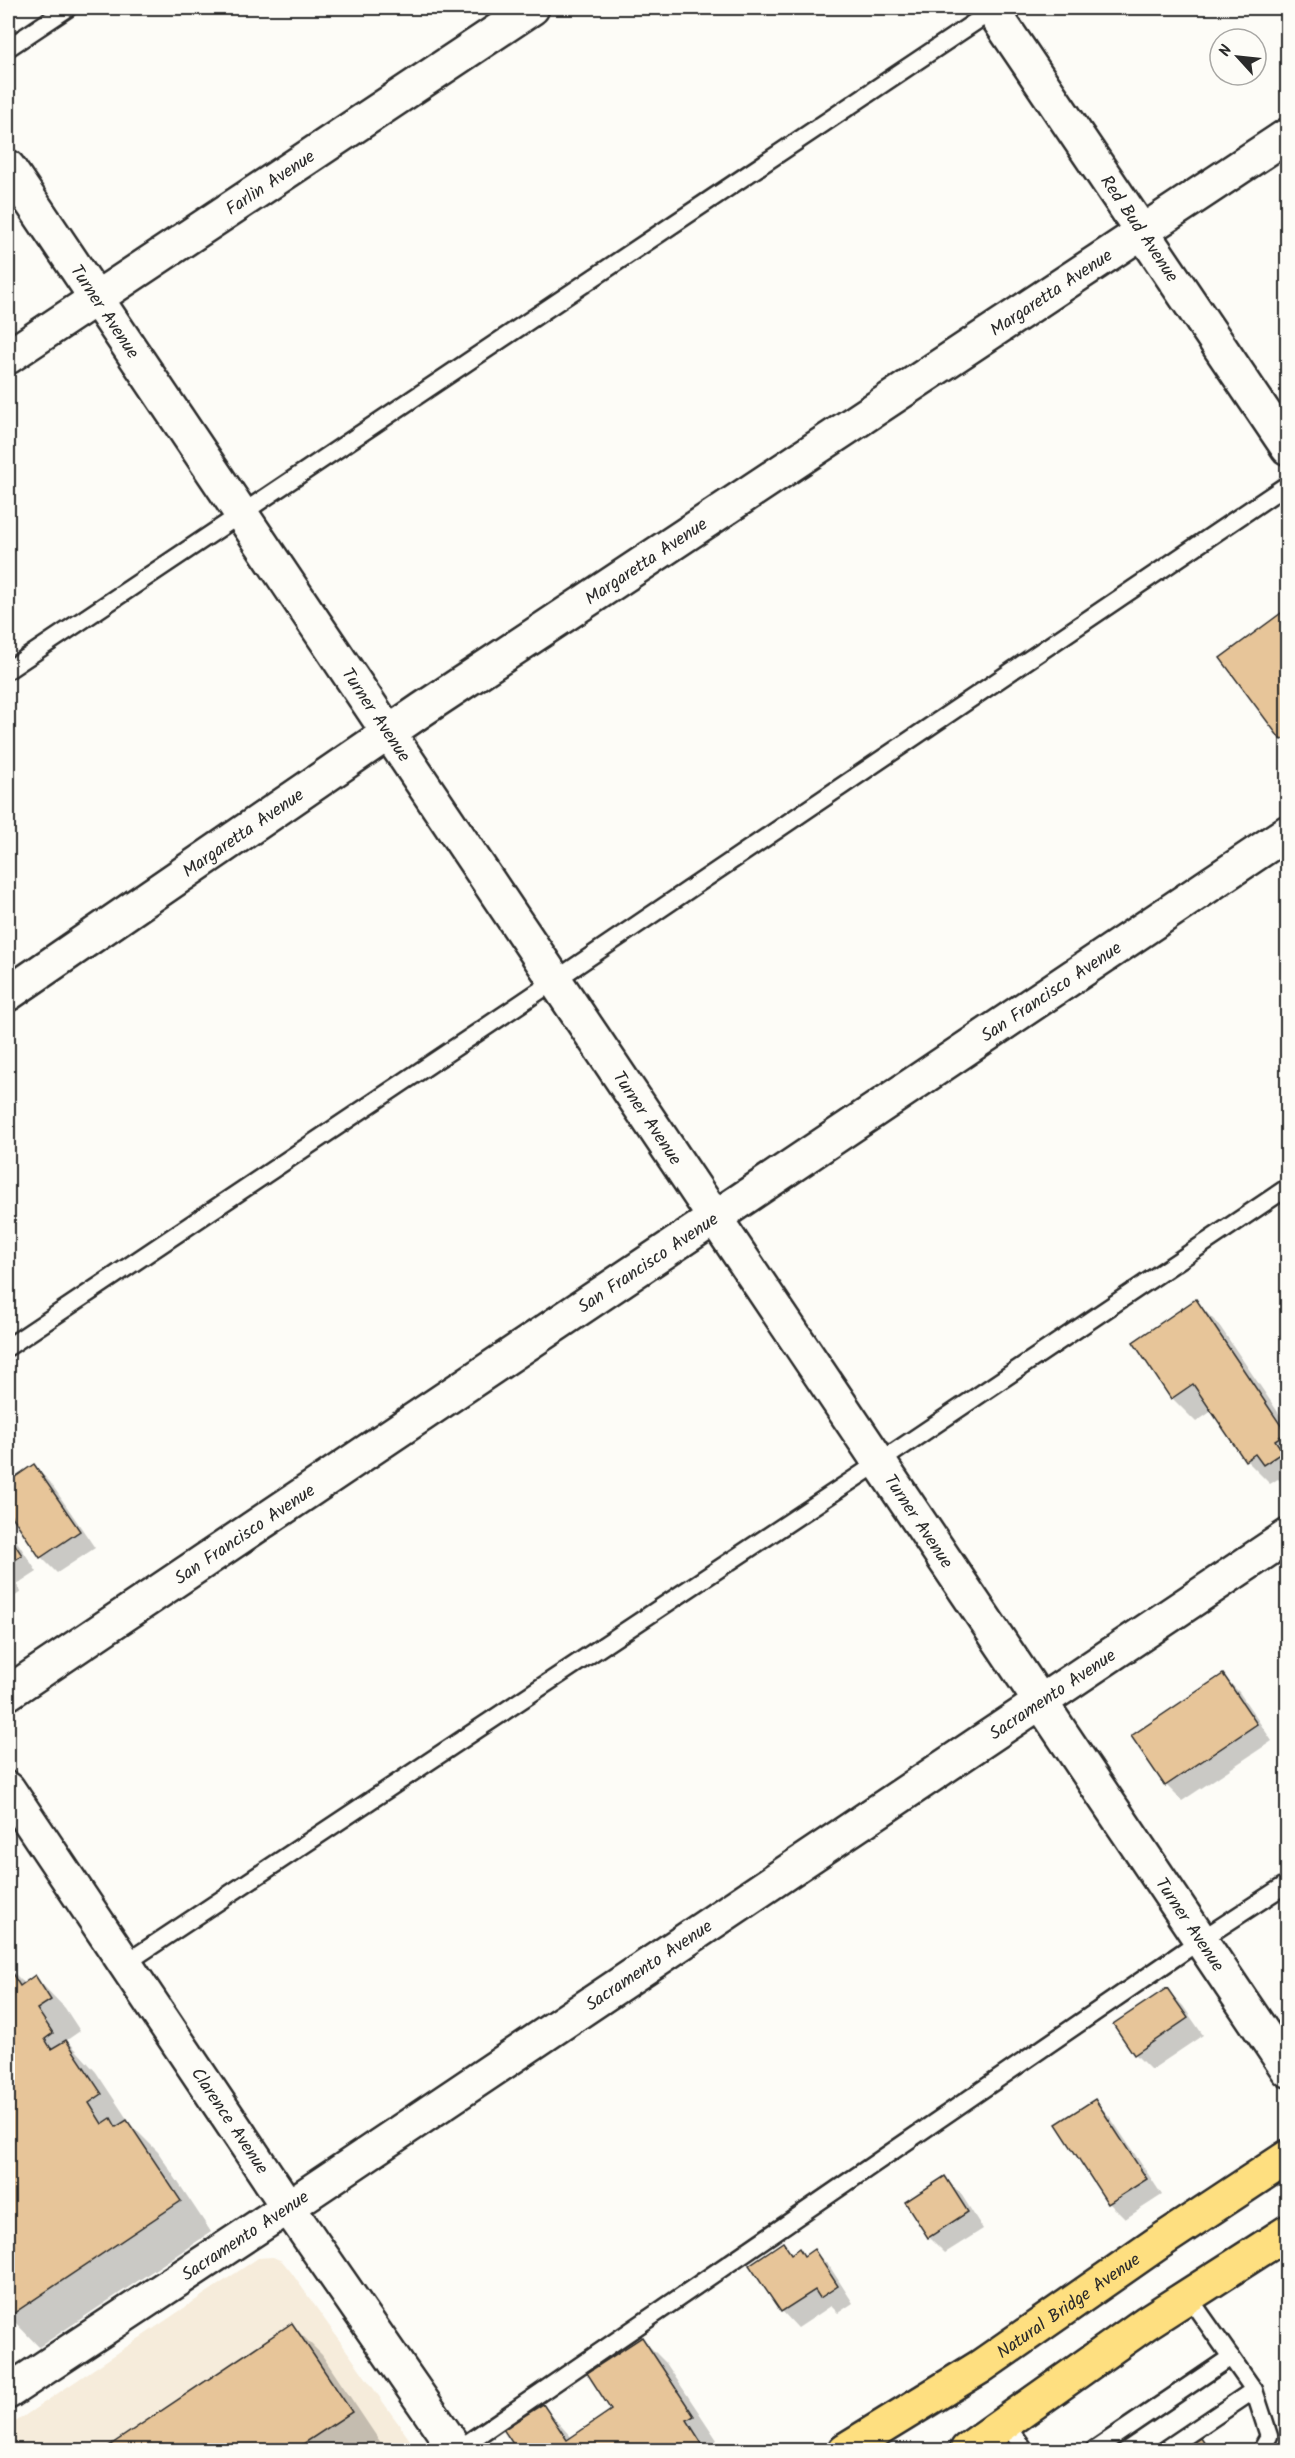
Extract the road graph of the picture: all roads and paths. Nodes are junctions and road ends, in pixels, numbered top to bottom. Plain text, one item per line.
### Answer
1 (68, 8) edge
2 (532, 8) edge
3 (994, 8) edge
4 (8, 48) edge
5 (1287, 135) edge
6 (8, 167) edge
7 (1141, 233) junction
8 (94, 299) junction
9 (8, 357) edge
10 (1287, 448) edge
11 (1287, 484) edge
12 (239, 513) junction
13 (8, 669) edge
14 (387, 733) junction
15 (1287, 832) edge
16 (554, 981) junction
17 (8, 994) edge
18 (1287, 1186) edge
19 (714, 1219) junction
20 (8, 1347) edge
21 (878, 1463) junction
22 (1287, 1536) edge
23 (8, 1693) edge
24 (1040, 1703) junction
25 (8, 1789) edge
26 (1287, 1883) edge
27 (1199, 1941) junction
28 (126, 1964) junction
29 (1287, 2070) edge
30 (1287, 2157) edge
31 (288, 2208) junction
32 (1287, 2232) edge
33 (1188, 2296) junction
34 (1231, 2356) junction
35 (1254, 2390) junction
36 (8, 2392) edge
37 (1006, 2423) junction
38 (457, 2451) edge
39 (845, 2451) edge
40 (966, 2451) edge
41 (1025, 2451) edge
42 (1094, 2451) edge
43 (1165, 2451) edge
44 (1261, 2451) edge

1 - 4 lane
2 - 8 street, Farlin Avenue
3 - 7 street, Red Bud Avenue
3 - 12 lane
5 - 7 street, Margaretta Avenue
6 - 8 street, Turner Avenue
7 - 10 street, Red Bud Avenue
7 - 14 street, Margaretta Avenue
8 - 9 street, Farlin Avenue
8 - 12 street, Turner Avenue
11 - 16 lane
12 - 13 lane
12 - 14 street, Turner Avenue
14 - 16 street, Turner Avenue
14 - 17 street, Margaretta Avenue
15 - 19 street, San Francisco Avenue
16 - 19 street, Turner Avenue
16 - 20 lane
18 - 21 lane
19 - 21 street, Turner Avenue
19 - 23 street, San Francisco Avenue
21 - 24 street, Turner Avenue
21 - 28 lane
22 - 24 street, Sacramento Avenue
24 - 27 street, Turner Avenue
24 - 31 street, Sacramento Avenue
25 - 28 street, Clarence Avenue
26 - 27 lane
27 - 29 street, Turner Avenue
27 - 38 lane
28 - 31 street, Clarence Avenue
30 - 39 main road, Natural Bridge Avenue
31 - 36 street, Sacramento Avenue
31 - 38 street, Clarence Avenue
32 - 33 main road
33 - 34 lane
33 - 37 main road
34 - 35 lane
34 - 42 lane
35 - 43 lane
35 - 44 lane
37 - 40 main road
37 - 41 lane

